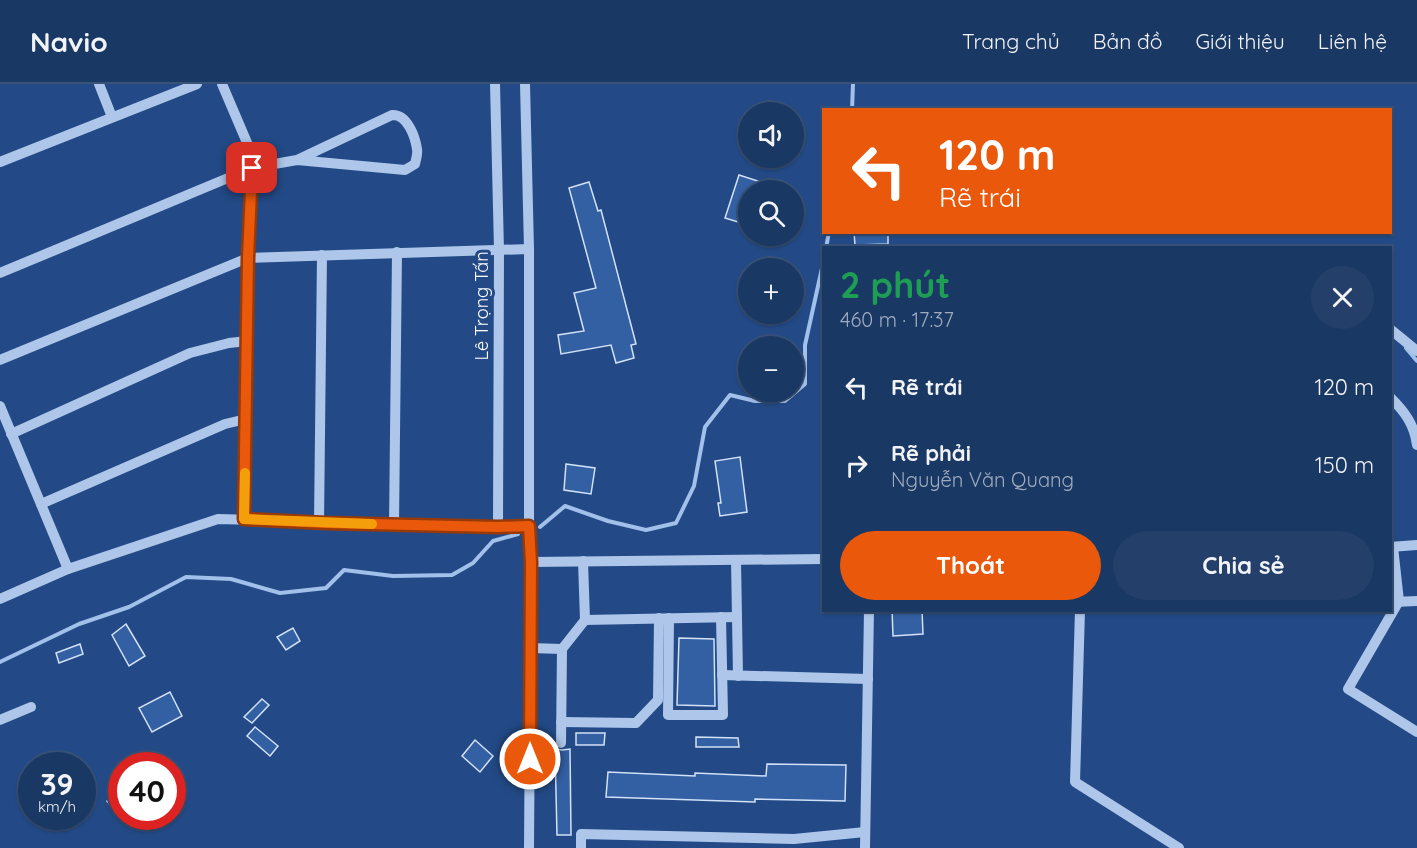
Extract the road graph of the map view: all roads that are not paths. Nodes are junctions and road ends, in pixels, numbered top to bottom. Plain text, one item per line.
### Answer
1 (99, 84) edge
2 (196, 84) edge
3 (222, 84) edge
4 (495, 84) edge
5 (525, 84) edge
6 (112, 117) junction
7 (297, 160) junction
8 (0, 162) edge
9 (252, 168) junction
10 (529, 249) junction
11 (499, 250) junction
12 (398, 252) junction
13 (322, 255) junction
14 (248, 258) junction
15 (0, 273) edge
16 (1392, 330) edge
17 (247, 341) junction
18 (1417, 351) edge
19 (0, 360) edge
20 (1392, 399) edge
21 (0, 406) edge
22 (246, 419) junction
23 (11, 434) junction
24 (1417, 445) edge
25 (41, 504) junction
26 (244, 519) junction
27 (319, 523) junction
28 (394, 525) junction
29 (529, 526) junction
30 (498, 527) junction
31 (1417, 544) edge
32 (1392, 547) edge
33 (822, 559) edge
34 (736, 560) junction
35 (583, 561) junction
36 (531, 562) junction
37 (68, 569) junction
38 (0, 599) edge
39 (1417, 601) edge
40 (1395, 602) edge
41 (869, 612) edge
42 (1080, 612) edge
43 (1390, 612) edge
44 (721, 617) junction
45 (737, 617) junction
46 (664, 618) junction
47 (585, 620) junction
48 (530, 648) junction
49 (562, 649) junction
50 (722, 675) junction
51 (738, 676) junction
52 (868, 679) junction
53 (31, 707) dead end
54 (0, 720) edge
55 (561, 722) junction
56 (1417, 732) edge
57 (561, 742) dead end
58 (865, 832) junction
59 (794, 843) edge
60 (529, 848) edge
61 (581, 848) edge
62 (865, 848) edge
63 (1179, 848) edge

1 - 6 street
2 - 6 street
3 - 9 street
4 - 11 street, Lê Trọng Tấn
5 - 10 street
6 - 8 street
7 - 7 street
7 - 9 street
9 - 14 street
9 - 15 street
10 - 11 street
10 - 29 street
11 - 12 street
11 - 30 street, Lê Trọng Tấn
12 - 13 street
12 - 28 street
13 - 14 street
13 - 27 street
14 - 17 street
14 - 19 street
16 - 18 street
17 - 22 street
17 - 23 street
20 - 24 street
21 - 23 street
22 - 25 street
22 - 26 street
23 - 25 street
25 - 37 street
26 - 27 street
26 - 37 street
27 - 28 street
28 - 30 street
29 - 30 street
29 - 36 street
31 - 32 street
32 - 40 street
33 - 34 street
34 - 35 street
34 - 45 street
35 - 36 street
35 - 47 street
36 - 48 street
37 - 38 street
39 - 40 street
41 - 52 street
42 - 63 street
43 - 56 street
44 - 45 street
44 - 46 street
44 - 50 street
45 - 51 street
46 - 47 street
46 - 50 street
46 - 55 street
47 - 49 street
48 - 49 street
48 - 60 street
49 - 55 street
50 - 51 street
51 - 52 street
52 - 58 street
53 - 54 street
55 - 57 street
58 - 59 street
58 - 62 street
59 - 61 street

